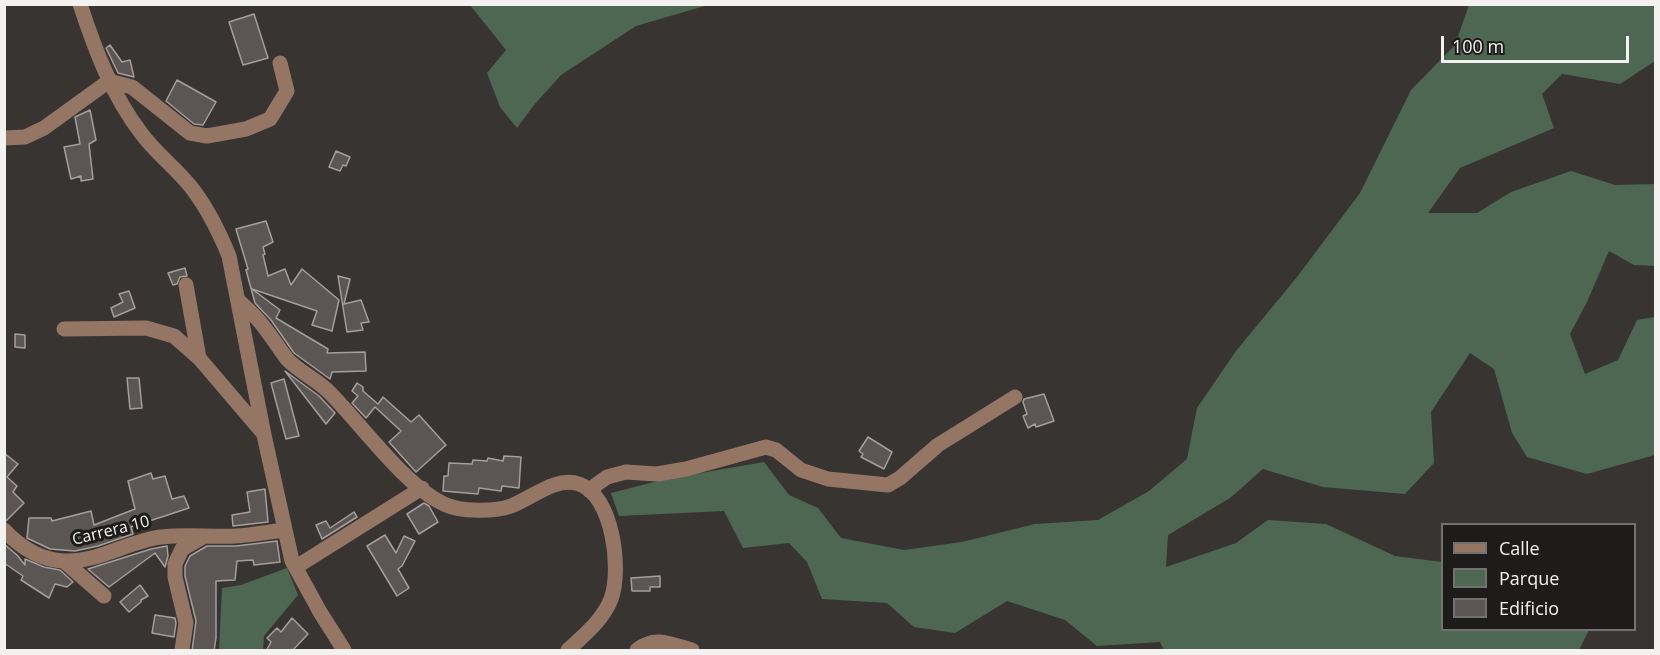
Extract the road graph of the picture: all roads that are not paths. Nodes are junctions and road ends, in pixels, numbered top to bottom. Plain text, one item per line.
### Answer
1 (80, 4) edge
2 (280, 63) dead end
3 (109, 81) junction
4 (4, 138) edge
5 (186, 285) dead end
6 (238, 300) junction
7 (64, 329) dead end
8 (199, 358) junction
9 (1015, 397) dead end
10 (264, 435) junction
11 (422, 488) junction
12 (589, 490) junction
13 (4, 530) edge
14 (285, 530) junction
15 (205, 536) junction
16 (64, 561) junction
17 (296, 567) junction
18 (104, 596) dead end
19 (182, 651) edge
20 (344, 651) edge
21 (567, 651) edge
22 (638, 651) edge
23 (692, 651) edge

1 - 3 street
2 - 3 street
3 - 4 street
3 - 6 street
5 - 8 street
6 - 10 street
6 - 11 street
7 - 8 street
8 - 10 street
9 - 12 street
10 - 14 street
11 - 12 street
11 - 17 street
12 - 21 street
13 - 16 street, Carrera 10
14 - 15 street, Carrera 10
14 - 17 street
15 - 16 street, Carrera 10
15 - 19 street
16 - 18 street
17 - 20 street
22 - 23 street

